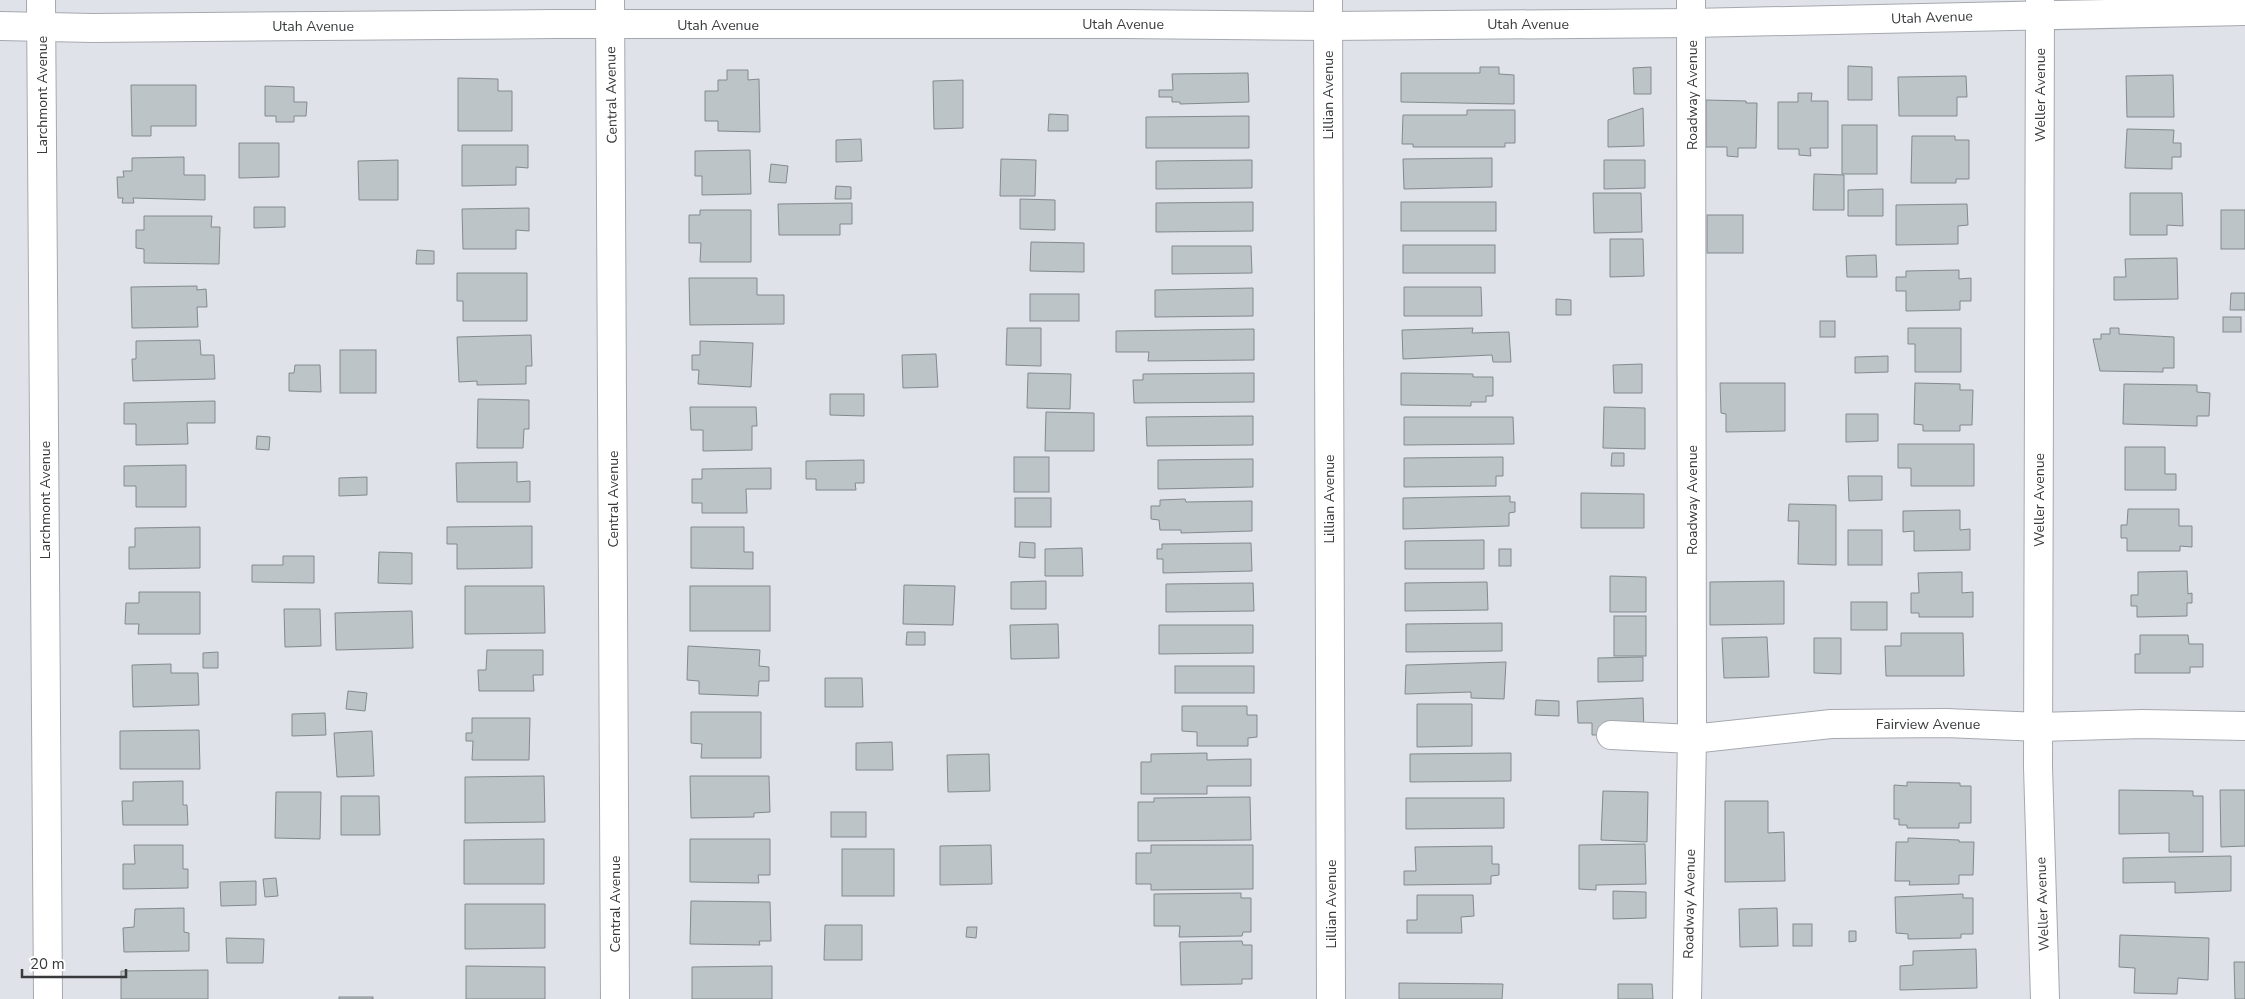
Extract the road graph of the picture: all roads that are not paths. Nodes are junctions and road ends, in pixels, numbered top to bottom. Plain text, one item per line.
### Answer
1 (41, 0) edge
2 (2040, 7) edge
3 (2245, 11) edge
4 (610, 12) edge
5 (1691, 12) edge
6 (1328, 13) edge
7 (0, 26) edge
8 (41, 27) junction
9 (2245, 726) edge
10 (2039, 727) junction
11 (1611, 735) dead end
12 (1692, 739) junction
13 (48, 999) edge
14 (615, 999) edge
15 (1331, 999) edge
16 (1687, 999) edge
17 (2045, 999) edge

1 - 8 street, Larchmont Avenue
2 - 3 street, Utah Avenue
2 - 5 street, Utah Avenue
2 - 10 street, Weller Avenue
4 - 6 street, Utah Avenue
4 - 8 street, Utah Avenue
4 - 14 street, Central Avenue
5 - 6 street, Utah Avenue
5 - 12 street, Roadway Avenue
6 - 15 street, Lillian Avenue
7 - 8 street, Utah Avenue
8 - 13 street, Larchmont Avenue
9 - 10 street, Fairview Avenue
10 - 12 street, Fairview Avenue
10 - 17 street, Weller Avenue
11 - 12 street, Fairview Avenue
12 - 16 street, Roadway Avenue

